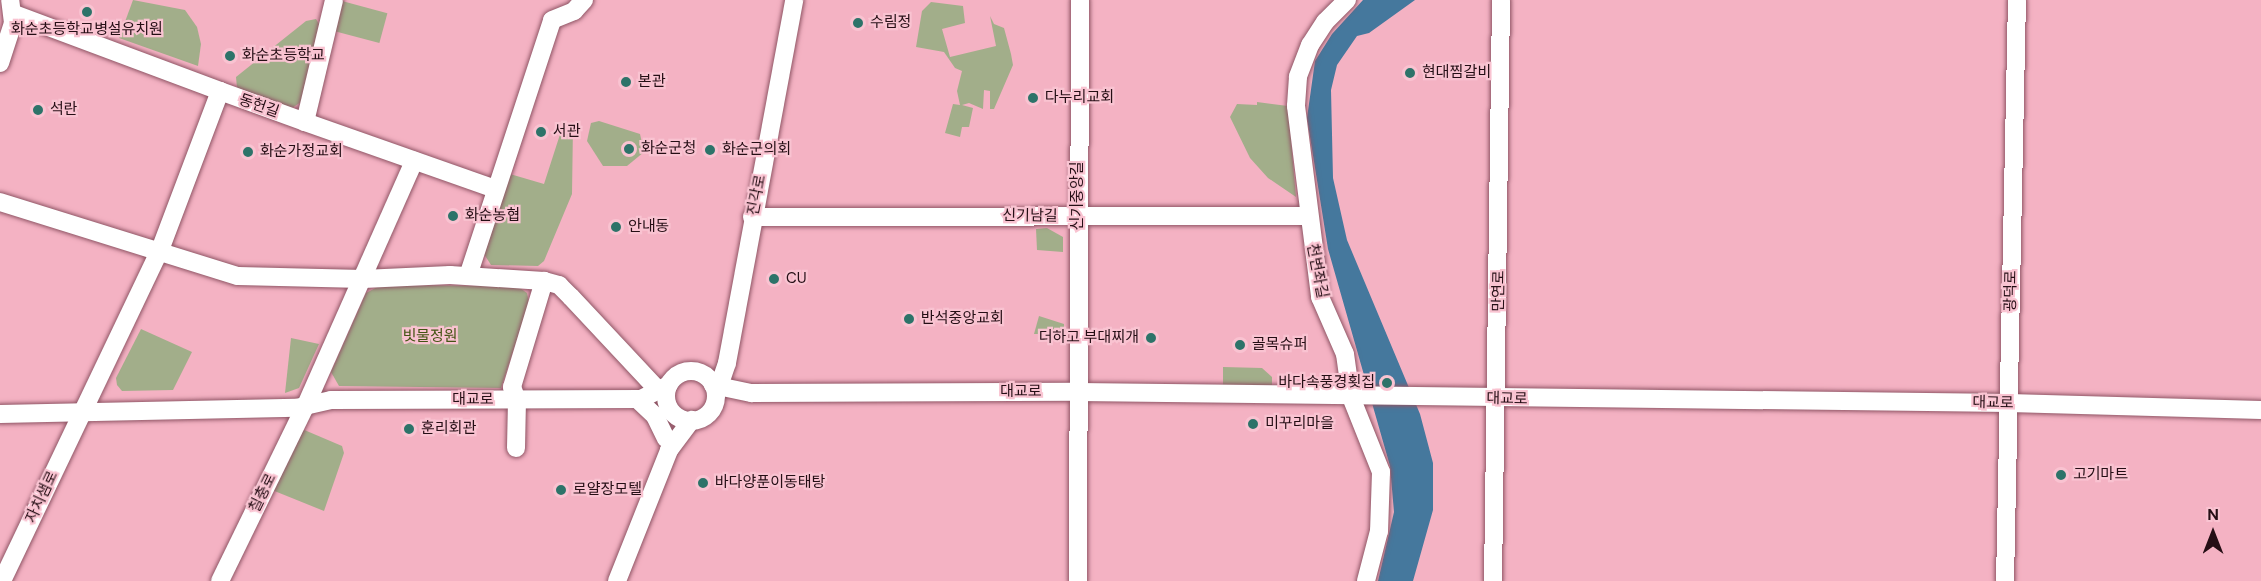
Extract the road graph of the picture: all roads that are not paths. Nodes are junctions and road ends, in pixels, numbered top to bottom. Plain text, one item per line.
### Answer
1 (334, 0) edge
2 (584, 0) edge
3 (794, 0) edge
4 (1080, 0) edge
5 (1347, 0) edge
6 (1501, 0) edge
7 (2017, 0) edge
8 (12, 7) edge
9 (0, 63) edge
10 (220, 92) junction
11 (306, 122) junction
12 (414, 161) junction
13 (495, 189) junction
14 (0, 202) edge
15 (1078, 216) junction
16 (1308, 216) junction
17 (752, 217) junction
18 (160, 250) junction
19 (468, 276) junction
20 (363, 279) junction
21 (544, 281) junction
22 (725, 354) junction
23 (664, 387) junction
24 (713, 389) junction
25 (1078, 392) junction
26 (752, 393) junction
27 (1358, 397) junction
28 (639, 399) junction
29 (1498, 399) junction
30 (517, 400) junction
31 (2009, 403) junction
32 (306, 405) junction
33 (670, 408) junction
34 (2261, 410) edge
35 (82, 413) junction
36 (0, 414) edge
37 (692, 420) junction
38 (668, 445) junction
39 (516, 448) dead end
40 (222, 580) edge
41 (2, 581) edge
42 (617, 581) edge
43 (1078, 581) edge
44 (1366, 581) edge
45 (1493, 581) edge
46 (2005, 581) edge

1 - 11 street
2 - 13 street
3 - 17 street, 진각로
4 - 15 street, 신기중앙길
5 - 16 street, 천변좌길
6 - 29 street, 만연로
7 - 31 street, 광덕로
8 - 9 street
8 - 10 street
10 - 11 street, 동헌길
10 - 18 street, 동헌길
11 - 12 street, 동헌길
12 - 13 street, 동헌길
12 - 20 street
13 - 19 street
14 - 18 street
15 - 16 street, 신기남길
15 - 17 street, 신기남길
15 - 25 street, 신기중앙길
16 - 27 street, 천변좌길
17 - 22 street, 진각로
18 - 20 street
18 - 35 street, 동헌길
19 - 20 street
19 - 21 street
20 - 32 street
21 - 23 street
21 - 30 street
22 - 24 street
22 - 26 street
23 - 24 street
23 - 28 street
23 - 33 street
24 - 26 street, 대교로
24 - 37 street
25 - 26 street, 대교로
25 - 27 street, 대교로
25 - 43 street, 신기중앙길
27 - 29 street, 대교로
27 - 44 street, 천변좌길
28 - 30 street, 대교로
28 - 33 street
28 - 38 street
29 - 31 street, 대교로
29 - 45 street, 만연로
30 - 32 street, 대교로
30 - 39 street
31 - 34 street, 대교로
31 - 46 street, 광덕로
32 - 35 street, 대교로
32 - 40 street, 칠충로
33 - 37 street
33 - 38 street
35 - 36 street, 대교로
35 - 41 street, 자치샘로
37 - 38 street
38 - 42 street

